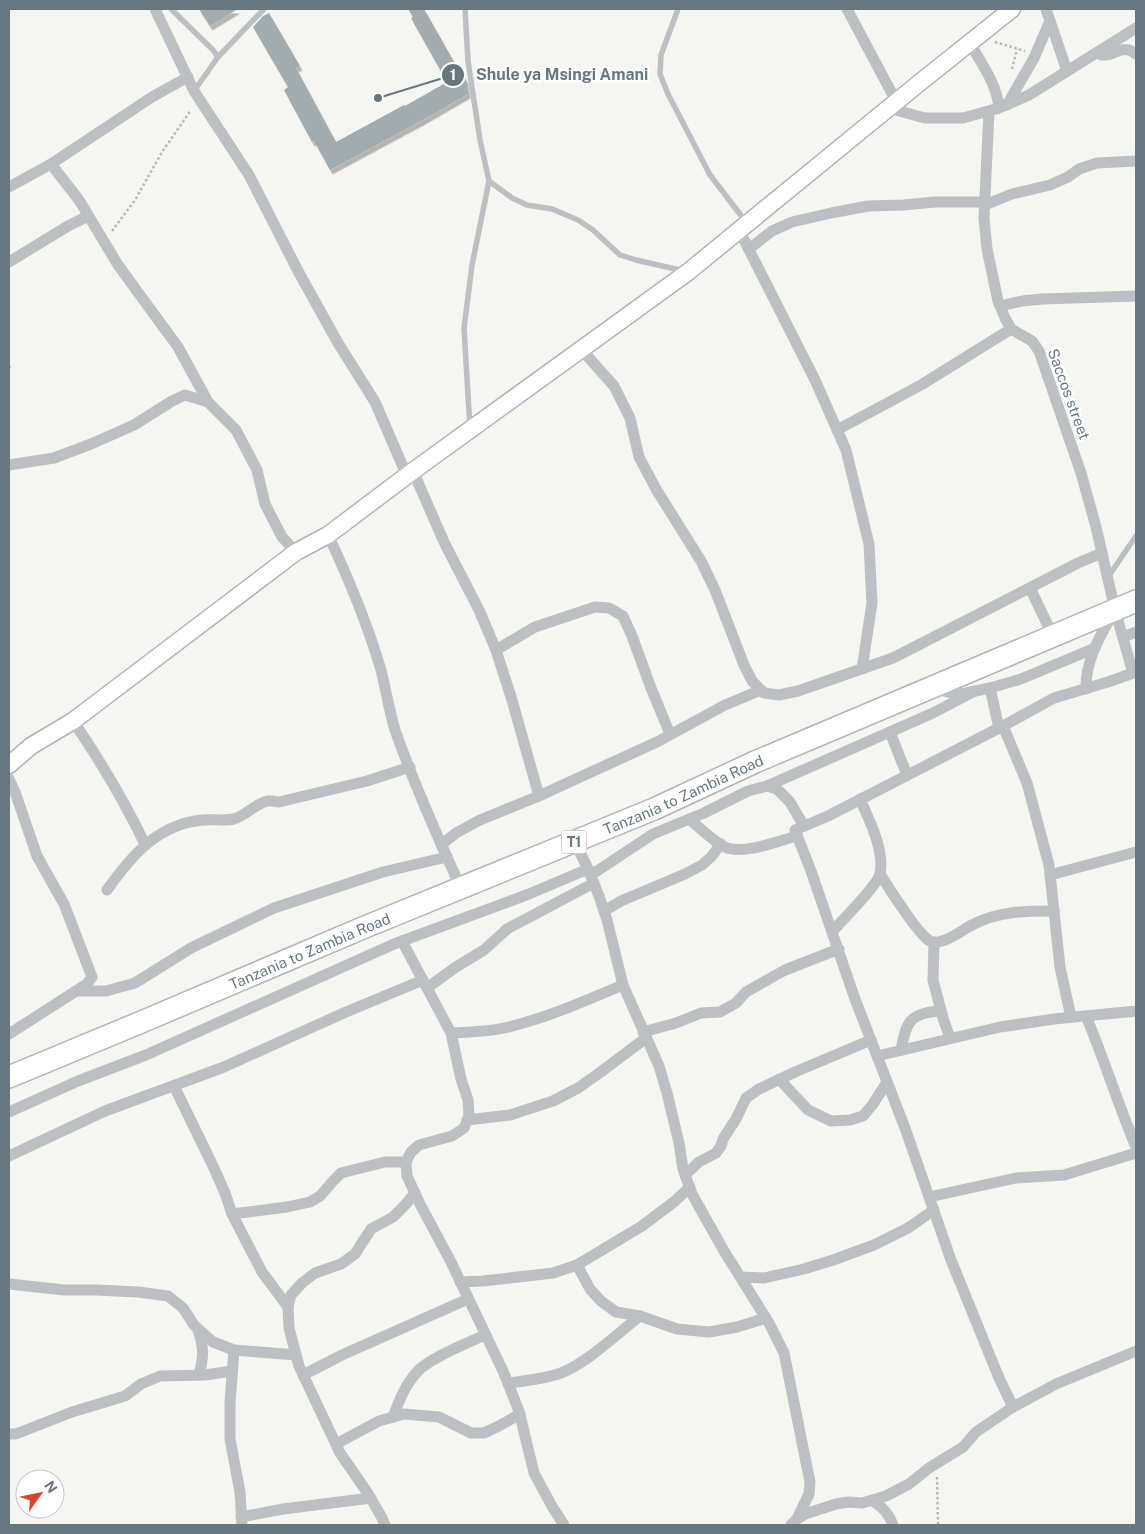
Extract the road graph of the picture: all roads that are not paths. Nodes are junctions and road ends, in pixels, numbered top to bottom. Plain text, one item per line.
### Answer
1 (155, 9) edge
2 (170, 9) edge
3 (264, 9) edge
4 (465, 9) edge
5 (678, 9) edge
6 (847, 9) edge
7 (1012, 9) edge
8 (1046, 9) edge
9 (1050, 21) junction
10 (1136, 28) edge
11 (973, 40) junction
12 (1097, 53) junction
13 (1136, 54) edge
14 (218, 57) junction
15 (1067, 71) junction
16 (188, 77) junction
17 (197, 95) junction
18 (892, 105) junction
19 (998, 108) junction
20 (1136, 160) edge
21 (51, 164) junction
22 (489, 181) junction
23 (9, 186) edge
24 (985, 203) junction
25 (88, 216) junction
26 (743, 227) junction
27 (748, 249) junction
28 (9, 262) edge
29 (688, 272) junction
30 (1136, 296) edge
31 (1000, 306) junction
32 (1011, 329) junction
33 (581, 349) junction
34 (208, 402) junction
35 (470, 430) junction
36 (837, 430) junction
37 (9, 465) edge
38 (410, 474) junction
39 (328, 535) junction
40 (1136, 536) edge
41 (296, 552) junction
42 (1102, 553) junction
43 (1108, 578) junction
44 (1030, 588) junction
45 (1136, 601) edge
46 (1115, 610) junction
47 (1136, 632) edge
48 (1053, 636) junction
49 (1123, 637) junction
50 (1095, 648) junction
51 (496, 650) junction
52 (862, 669) junction
53 (1135, 673) edge
54 (932, 687) junction
55 (990, 688) junction
56 (1086, 688) junction
57 (761, 690) junction
58 (973, 692) junction
59 (72, 721) junction
60 (1001, 727) junction
61 (890, 732) junction
62 (670, 734) junction
63 (9, 765) edge
64 (410, 767) junction
65 (908, 775) junction
66 (9, 779) edge
67 (767, 786) junction
68 (539, 796) junction
69 (860, 800) junction
70 (689, 819) junction
71 (801, 831) junction
72 (575, 842) junction
73 (145, 844) junction
74 (721, 844) junction
75 (441, 845) junction
76 (1136, 852) edge
77 (447, 857) junction
78 (880, 874) junction
79 (1050, 875) junction
80 (591, 876) junction
81 (461, 888) junction
82 (107, 890) dead end
83 (604, 911) junction
84 (1054, 911) junction
85 (833, 931) junction
86 (402, 941) junction
87 (934, 942) junction
88 (839, 950) junction
89 (425, 984) junction
90 (622, 985) junction
91 (77, 991) junction
92 (940, 1011) junction
93 (1136, 1011) edge
94 (1086, 1016) junction
95 (1071, 1017) junction
96 (451, 1033) junction
97 (9, 1034) edge
98 (645, 1035) junction
99 (950, 1038) junction
100 (871, 1040) junction
101 (901, 1050) junction
102 (877, 1056) junction
103 (9, 1076) edge
104 (779, 1080) junction
105 (887, 1082) junction
106 (174, 1086) junction
107 (9, 1112) edge
108 (467, 1120) junction
109 (1136, 1147) edge
110 (1136, 1154) edge
111 (9, 1156) edge
112 (406, 1162) junction
113 (685, 1175) junction
114 (690, 1188) junction
115 (415, 1193) junction
116 (929, 1197) junction
117 (934, 1210) junction
118 (232, 1214) junction
119 (577, 1265) junction
120 (741, 1277) junction
121 (460, 1282) junction
122 (9, 1284) edge
123 (468, 1298) junction
124 (288, 1307) junction
125 (640, 1316) junction
126 (766, 1318) junction
127 (197, 1328) junction
128 (485, 1334) junction
129 (234, 1350) junction
130 (1136, 1351) edge
131 (296, 1355) junction
132 (232, 1371) junction
133 (199, 1375) junction
134 (303, 1375) junction
135 (508, 1383) junction
136 (1013, 1407) junction
137 (520, 1414) junction
138 (393, 1417) junction
139 (9, 1434) edge
140 (336, 1444) junction
141 (371, 1498) junction
142 (873, 1501) junction
143 (242, 1521) edge
144 (794, 1522) edge
145 (385, 1525) edge
146 (564, 1525) edge
147 (893, 1525) edge

1 - 16 street
2 - 14 lane
3 - 14 lane
4 - 22 lane
5 - 26 lane
6 - 18 street
7 - 11 street
8 - 9 street
9 - 15 street
9 - 19 street
10 - 12 street
11 - 18 street
11 - 19 street
12 - 13 street
12 - 15 street
14 - 17 lane
15 - 19 street
16 - 17 street
16 - 21 street
17 - 38 street
18 - 19 street
18 - 26 street
19 - 24 street
20 - 24 street
21 - 23 street
21 - 25 street
22 - 29 lane
22 - 35 lane
24 - 27 street
24 - 31 street
25 - 28 street
25 - 34 street
26 - 27 street
26 - 29 street
27 - 36 street
29 - 33 street
30 - 31 street
31 - 32 street
32 - 36 street
32 - 42 street, Saccos street
33 - 35 street
33 - 57 street
34 - 37 street
34 - 41 street
35 - 38 street
36 - 52 street
38 - 39 street
38 - 51 street
39 - 41 street
39 - 64 street
40 - 43 lane
41 - 59 street
42 - 43 street, Saccos street
42 - 44 street
43 - 46 street, Saccos street
44 - 48 street
44 - 52 street
45 - 46 highway, Tanzania to Zambia Road / T1
46 - 48 highway, Tanzania to Zambia Road / T1
46 - 49 street, Saccos street
46 - 50 street
47 - 49 street
48 - 54 highway, Tanzania to Zambia Road / T1
49 - 53 street, Saccos street
50 - 55 street
50 - 56 street
51 - 62 street
51 - 68 street
52 - 57 street
53 - 56 street
54 - 58 street
54 - 72 highway, Tanzania to Zambia Road / T1
55 - 58 street
55 - 60 street
56 - 60 street
57 - 62 street
58 - 61 street
59 - 63 street
59 - 73 street
60 - 65 street
60 - 79 street
61 - 65 street
61 - 67 street
62 - 68 street
64 - 73 street
64 - 75 street
65 - 69 street
66 - 91 street
67 - 70 street
67 - 71 street
68 - 75 street
69 - 71 street
69 - 78 street
70 - 74 street
70 - 80 street
71 - 74 street
71 - 85 street
72 - 80 street
72 - 81 highway, Tanzania to Zambia Road / T1
73 - 82 street
74 - 83 street
75 - 77 street
76 - 79 street
77 - 81 street
77 - 91 street
78 - 85 street
78 - 87 street
79 - 84 street
80 - 83 street
80 - 86 street
80 - 89 street
81 - 103 highway, Tanzania to Zambia Road / T1
83 - 90 street
84 - 87 street
84 - 95 street
85 - 88 street
86 - 89 street
86 - 107 street
87 - 92 street
88 - 98 street
88 - 100 street
89 - 96 street
89 - 106 street
90 - 96 street
90 - 98 street
91 - 97 street
92 - 99 street
92 - 101 street
93 - 94 street
94 - 95 street
94 - 109 street
95 - 99 street
96 - 108 street
98 - 108 street
98 - 113 street
99 - 101 street
100 - 102 street
100 - 104 street
101 - 102 street
102 - 105 street
104 - 105 street
104 - 113 street
105 - 116 street
106 - 111 street
106 - 118 street
108 - 112 street
110 - 116 street
112 - 115 street
112 - 118 street
113 - 114 street
114 - 119 street
114 - 120 street
115 - 121 street
115 - 124 street
116 - 117 street
117 - 120 street
117 - 136 street
118 - 124 street
119 - 121 street
119 - 125 street
120 - 126 street
121 - 123 street
122 - 127 street
123 - 128 street
123 - 134 street
124 - 131 street
125 - 126 street
125 - 135 street
126 - 144 street
127 - 129 street
127 - 133 street
128 - 135 street
128 - 138 street
129 - 131 street
129 - 132 street
130 - 136 street
131 - 134 street
132 - 133 street
132 - 143 street
133 - 139 street
134 - 140 street
135 - 137 street
136 - 142 street
137 - 138 street
137 - 146 street
138 - 140 street
140 - 141 street
141 - 143 street
141 - 145 street
142 - 144 street
142 - 147 street

